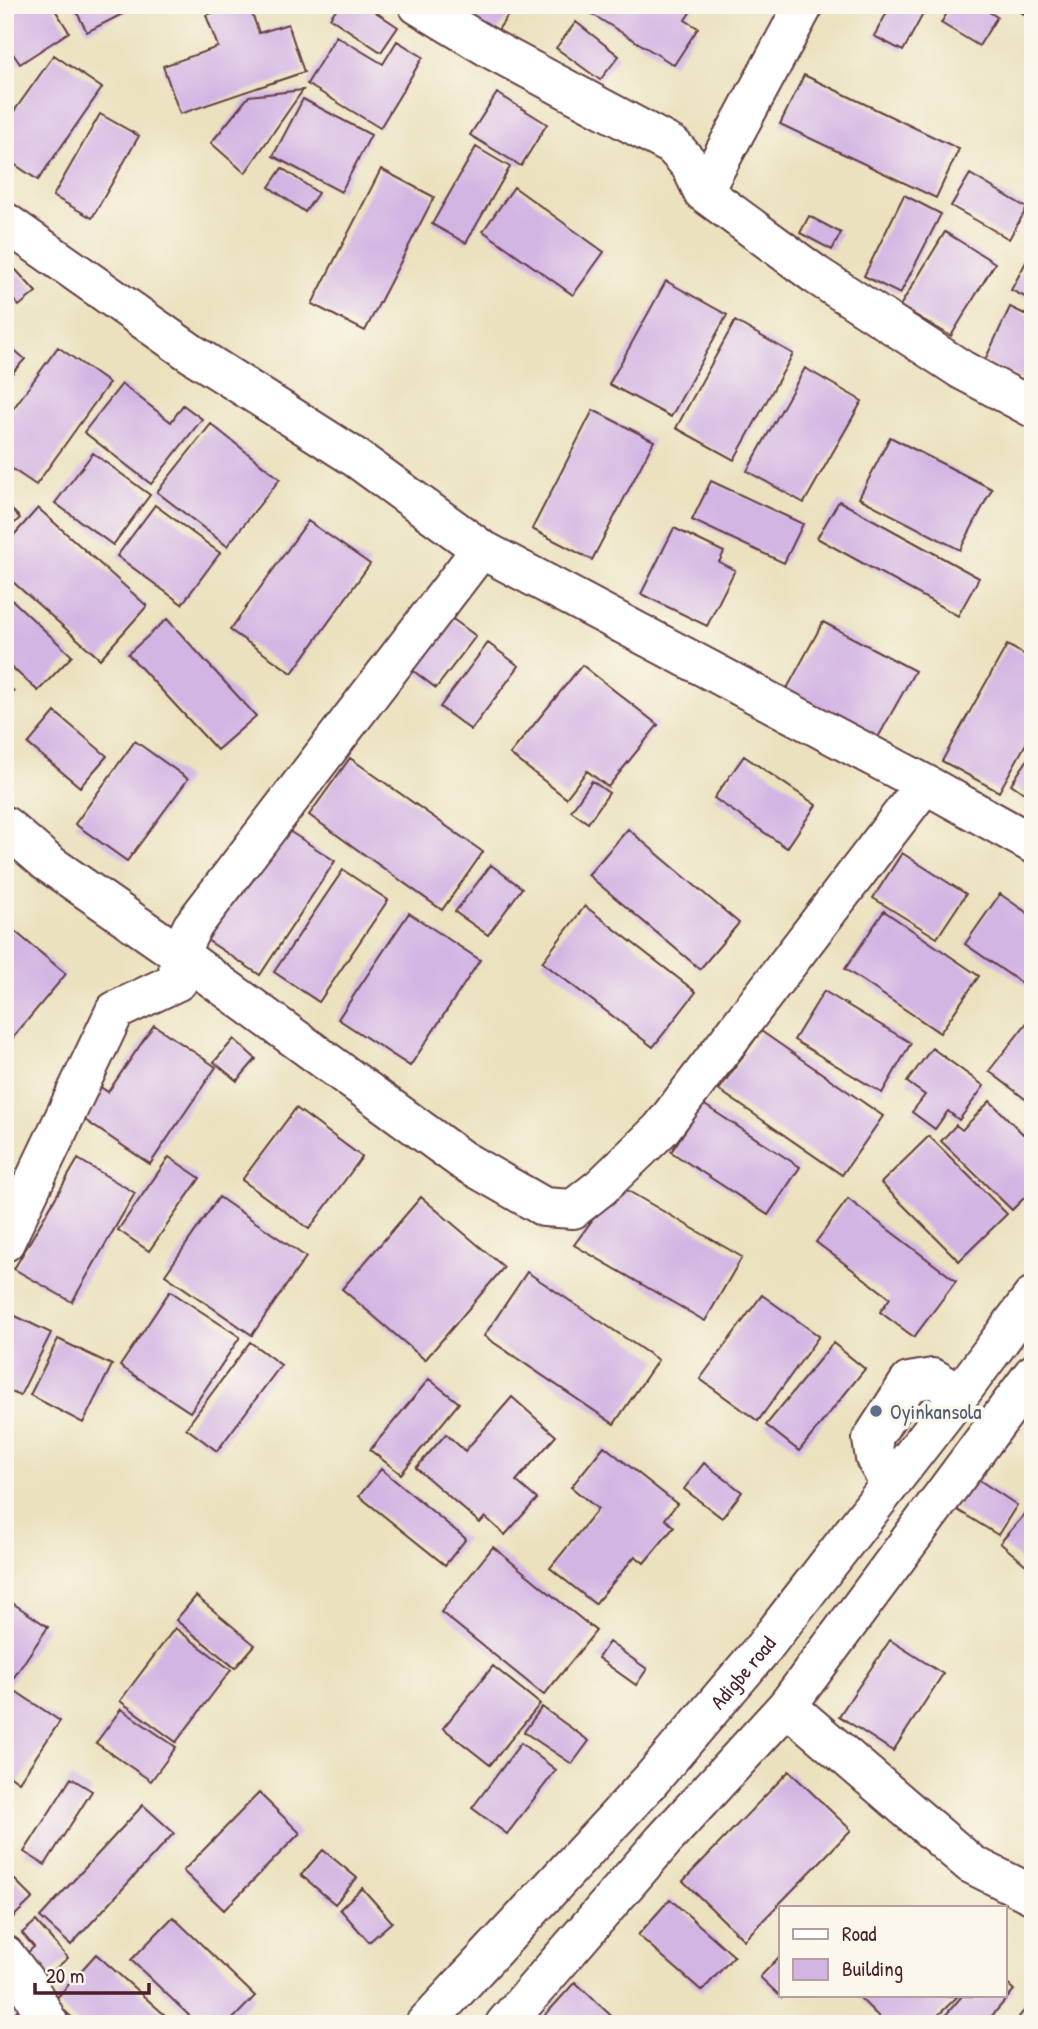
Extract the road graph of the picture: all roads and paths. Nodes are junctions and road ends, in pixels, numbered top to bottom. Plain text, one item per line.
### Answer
1 (418, 5) edge
2 (804, 5) edge
3 (703, 192) junction
4 (5, 222) edge
5 (1033, 408) edge
6 (481, 549) junction
7 (925, 784) junction
8 (5, 826) edge
9 (1033, 845) edge
10 (179, 954) junction
11 (5, 1242) edge
12 (1033, 1296) edge
13 (1033, 1374) edge
14 (787, 1706) junction
15 (1033, 1895) edge
16 (5, 1955) edge
17 (49, 2024) edge
18 (425, 2024) edge
19 (505, 2024) edge

1 - 3 street
2 - 3 street
3 - 5 street
4 - 6 street
6 - 7 street
6 - 10 street
7 - 9 street
7 - 10 street
8 - 10 street
10 - 11 street
12 - 18 street, Adigbe road
13 - 14 street
14 - 15 street
14 - 19 street
16 - 17 street

